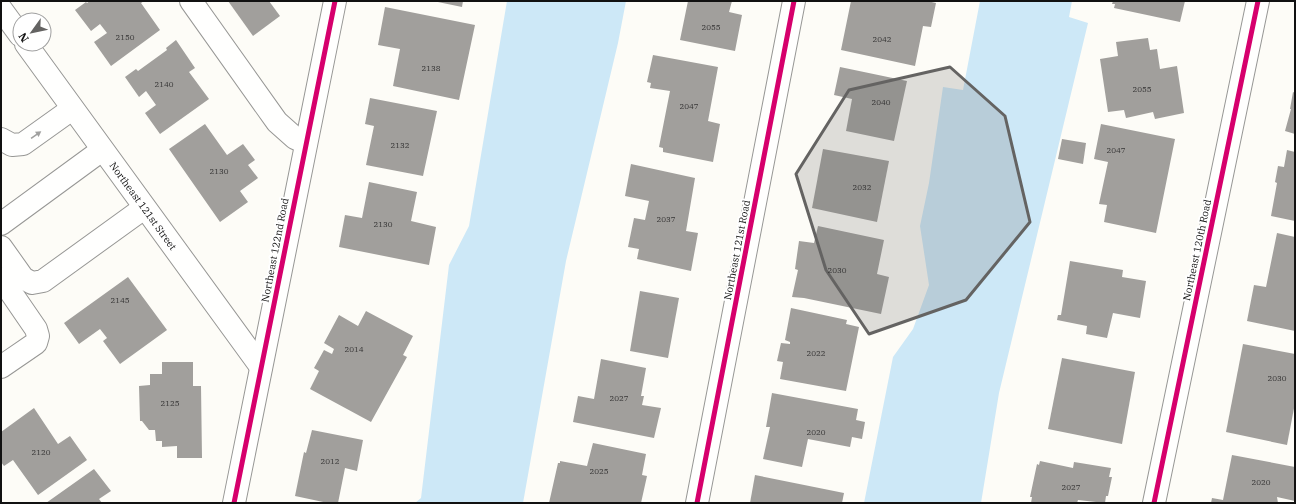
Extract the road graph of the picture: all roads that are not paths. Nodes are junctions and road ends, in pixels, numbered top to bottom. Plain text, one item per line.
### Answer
1 (192, 1) edge
2 (335, 1) edge
3 (794, 1) edge
4 (1258, 1) edge
5 (2, 14) edge
6 (12, 26) edge
7 (32, 52) edge
8 (72, 109) junction
9 (1, 139) edge
10 (306, 143) junction
11 (102, 150) junction
12 (144, 208) junction
13 (1, 224) edge
14 (1, 247) edge
15 (1, 278) edge
16 (1, 367) edge
17 (260, 367) junction
18 (234, 503) edge
19 (697, 503) edge
20 (1154, 503) edge

1 - 10 street
2 - 10 street, Northeast 122nd Road
3 - 19 street, Northeast 121st Road
4 - 20 street, Northeast 120th Road
5 - 6 street
7 - 8 street, Northeast 121st Street
9 -> 8 street
8 - 11 street, Northeast 121st Street
10 - 17 street, Northeast 122nd Road
11 - 12 street, Northeast 121st Street
11 - 13 street
12 - 14 street
12 - 17 street, Northeast 121st Street
15 - 16 street
17 - 18 street, Northeast 122nd Road

